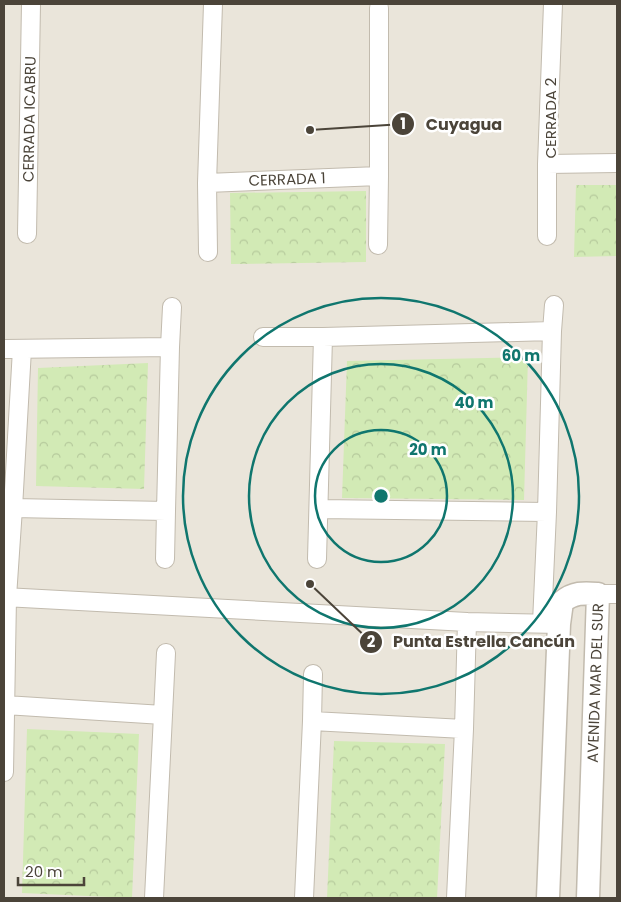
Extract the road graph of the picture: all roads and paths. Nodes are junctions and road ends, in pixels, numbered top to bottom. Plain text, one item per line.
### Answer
1 (31, 4) edge
2 (213, 4) edge
3 (553, 4) edge
4 (379, 8) dead end
5 (617, 163) edge
6 (547, 164) junction
7 (379, 176) junction
8 (207, 183) junction
9 (27, 234) dead end
10 (547, 236) dead end
11 (378, 244) dead end
12 (208, 252) dead end
13 (554, 304) dead end
14 (172, 307) dead end
15 (552, 330) junction
16 (263, 337) dead end
17 (324, 337) junction
18 (170, 347) junction
19 (4, 349) edge
20 (22, 349) junction
21 (12, 508) junction
22 (320, 509) junction
23 (166, 511) junction
24 (547, 512) junction
25 (165, 559) dead end
26 (317, 559) dead end
27 (608, 594) edge
28 (5, 597) edge
29 (467, 622) junction
30 (550, 623) junction
31 (166, 653) dead end
32 (313, 674) dead end
33 (5, 705) junction
34 (163, 715) junction
35 (312, 721) junction
36 (464, 729) junction
37 (4, 772) edge
38 (154, 898) edge
39 (304, 898) edge
40 (456, 898) edge
41 (548, 898) edge
42 (588, 898) edge

1 - 9 street, CERRADA ICABRU
2 - 8 street
3 - 6 street, CERRADA 2
4 - 7 street
5 - 6 street, CERRADA 2
6 - 10 street
7 - 8 street, CERRADA 1
7 - 11 street
8 - 12 street
13 - 15 street
14 - 18 street
15 - 17 street
15 - 24 street
16 - 17 street
17 - 22 street
18 - 20 street
18 - 23 street
19 - 20 street
20 - 21 street
21 - 23 street
21 - 28 street
22 - 24 street
22 - 26 street
23 - 25 street
24 - 30 street
27 - 30 street, AVENIDA MAR DEL SUR
27 - 42 street, AVENIDA MAR DEL SUR
28 - 29 street
28 - 33 street
29 - 30 street
29 - 36 street
30 - 41 street, AVENIDA MAR DEL SUR
31 - 34 street
32 - 35 street
33 - 34 street
33 - 37 street
34 - 38 street
35 - 36 street
35 - 39 street
36 - 40 street

